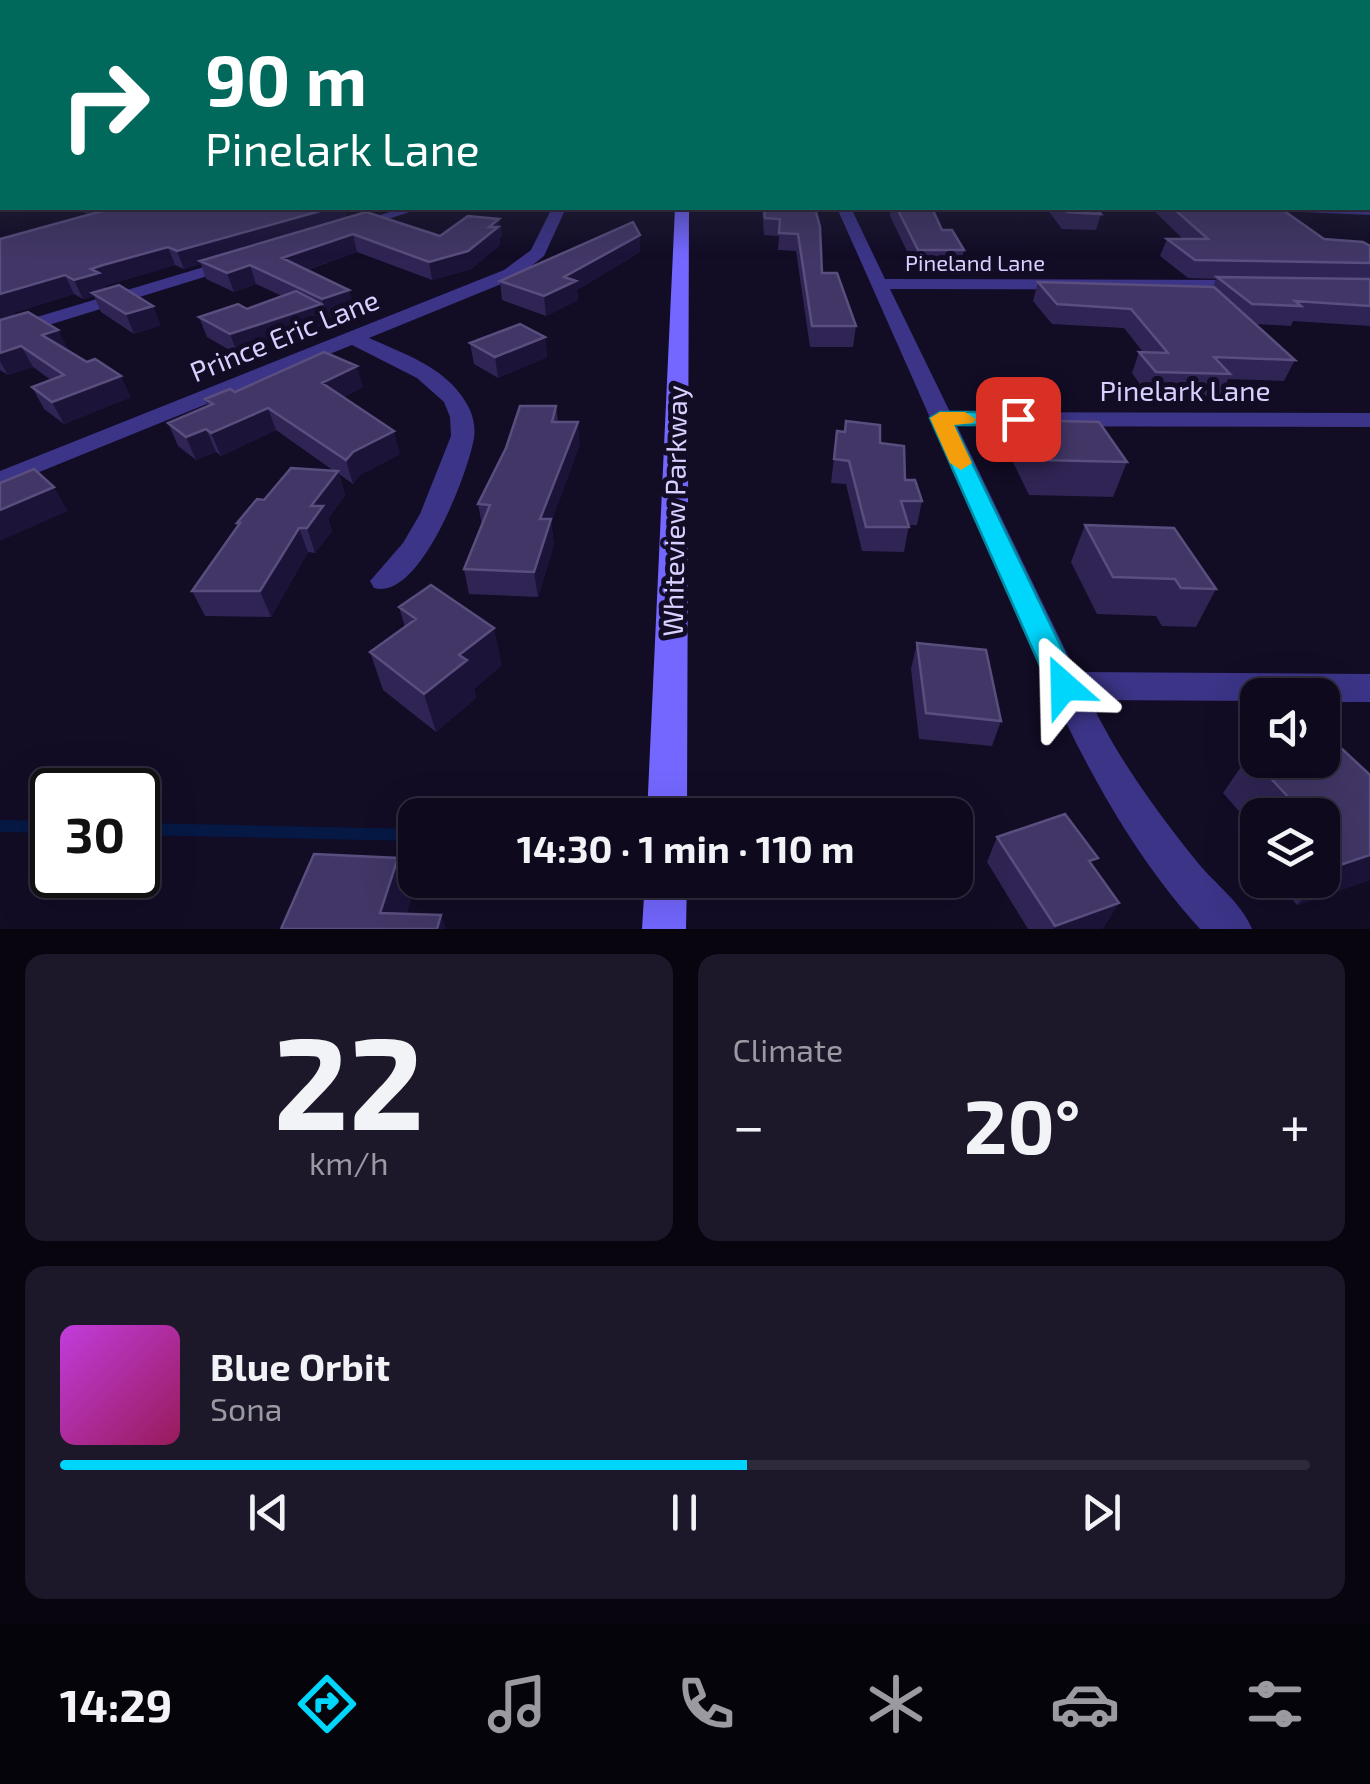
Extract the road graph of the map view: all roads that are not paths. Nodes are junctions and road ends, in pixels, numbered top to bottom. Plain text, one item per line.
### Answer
1 (408, 210) edge
2 (558, 210) edge
3 (682, 210) edge
4 (845, 210) edge
5 (1336, 210) edge
6 (1370, 212) edge
7 (336, 232) edge
8 (243, 260) edge
9 (879, 284) junction
10 (1270, 285) edge
11 (0, 334) edge
12 (351, 337) junction
13 (940, 418) junction
14 (1370, 420) edge
15 (0, 480) edge
16 (385, 581) dead end
17 (1064, 686) junction
18 (1370, 688) edge
19 (667, 798) edge
20 (665, 898) edge
21 (664, 929) edge
22 (1230, 929) edge

1 - 7 street
2 - 12 street, Prince Eric Lane
3 - 19 street, Whiteview Parkway
4 - 9 street
5 - 6 street
8 - 11 street
9 - 10 street, Pineland Lane
9 - 13 street
12 - 15 street, Prince Eric Lane
12 - 16 street
13 - 14 street, Pinelark Lane
13 - 17 street
17 - 18 street
17 - 22 street
20 - 21 street

